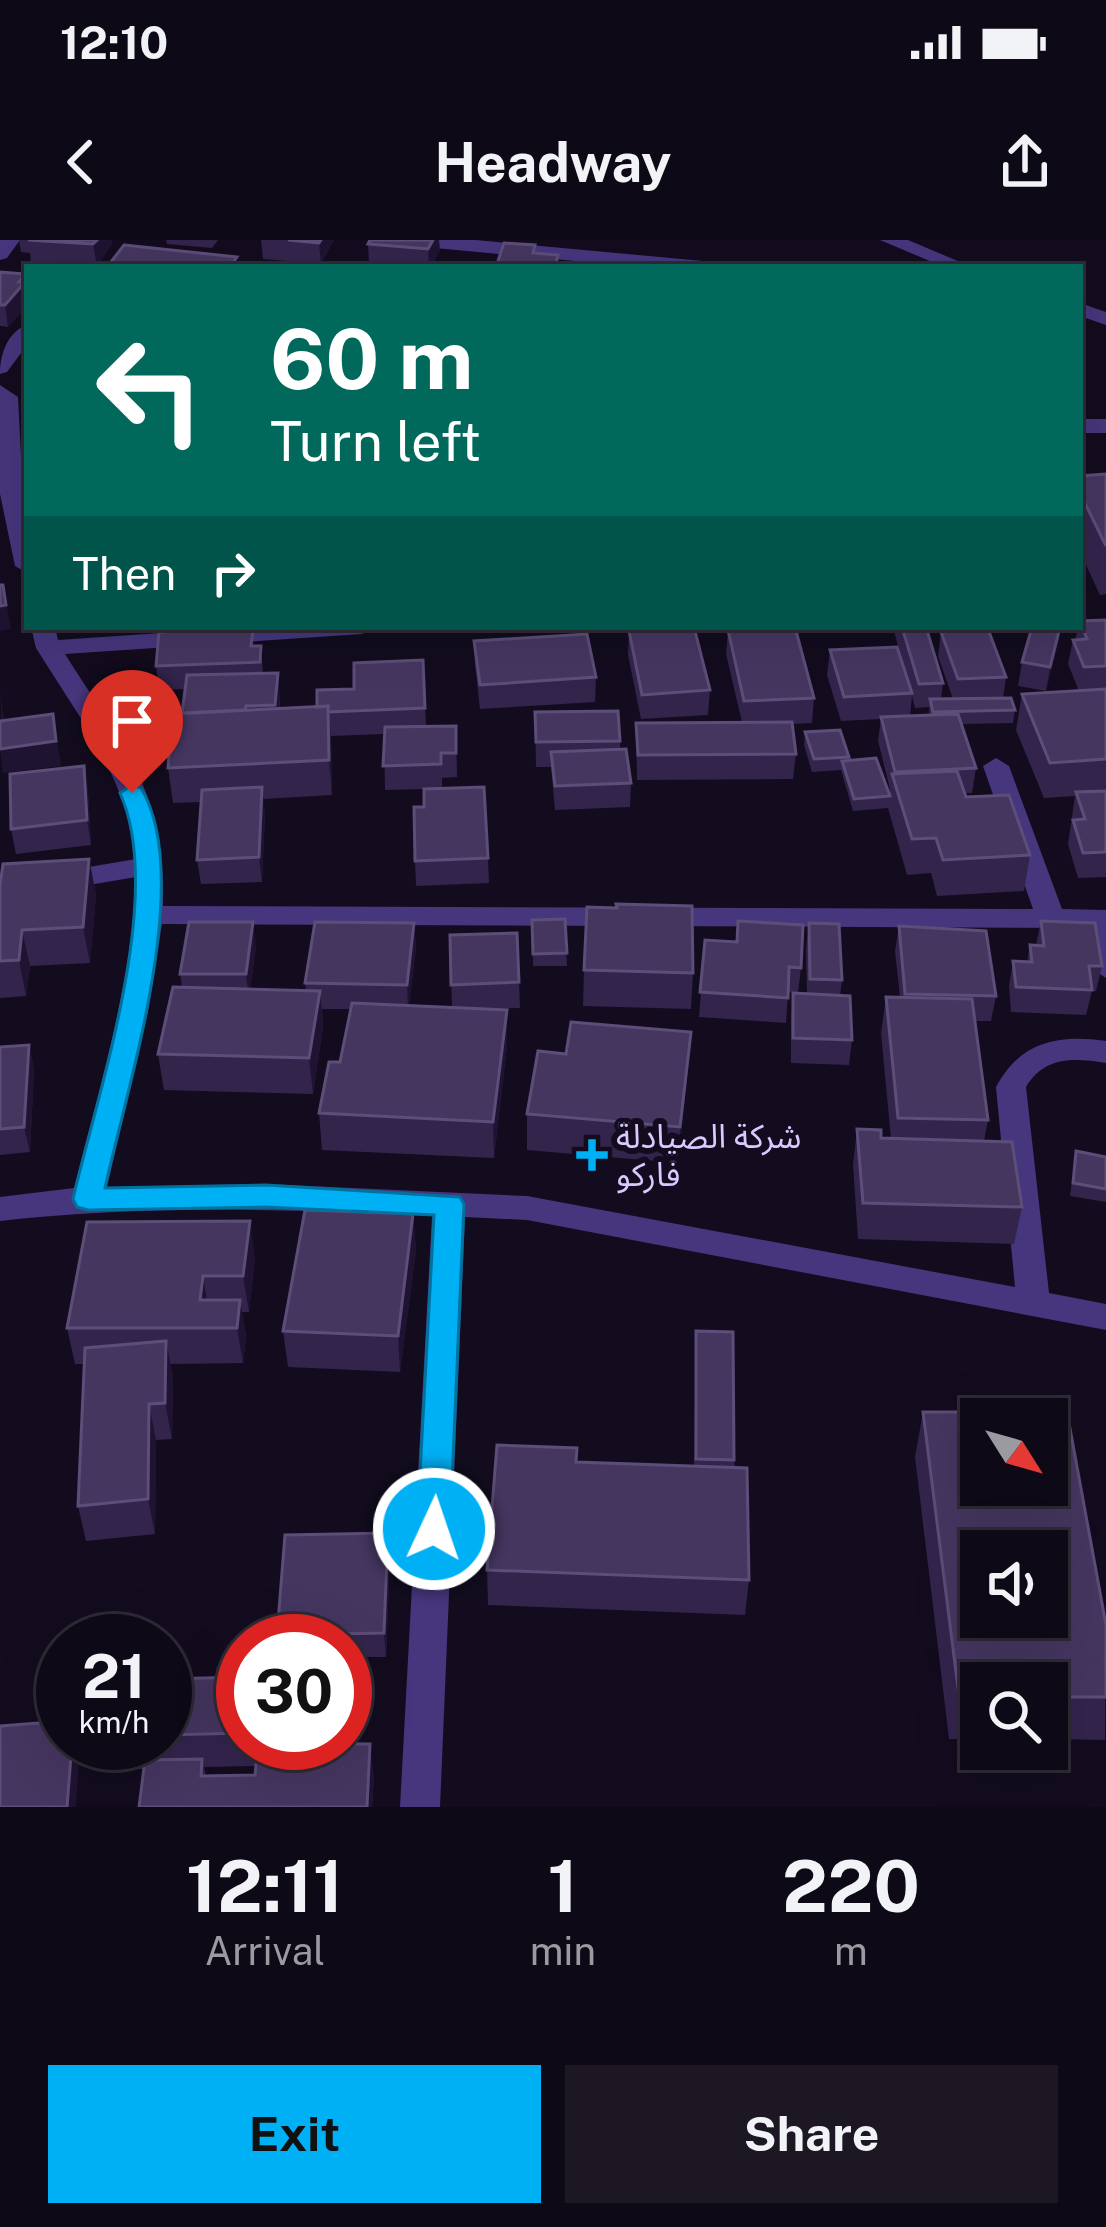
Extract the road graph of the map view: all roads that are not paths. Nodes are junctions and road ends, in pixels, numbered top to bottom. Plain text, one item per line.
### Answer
1 (10, 240) edge
2 (413, 240) edge
3 (890, 240) edge
4 (592, 249) edge
5 (0, 254) edge
6 (684, 264) edge
7 (954, 264) edge
8 (1084, 298) edge
9 (1106, 319) edge
10 (24, 335) edge
11 (0, 368) edge
12 (2, 395) edge
13 (18, 483) edge
14 (24, 538) edge
15 (276, 630) edge
16 (45, 638) edge
17 (996, 766) dead end
18 (150, 866) junction
19 (0, 891) edge
20 (146, 915) junction
21 (1099, 919) edge
22 (1051, 920) junction
23 (1106, 968) edge
24 (1106, 1052) edge
25 (88, 1199) junction
26 (449, 1204) junction
27 (0, 1209) edge
28 (1033, 1302) junction
29 (1106, 1317) edge
30 (420, 1807) edge

1 - 5 street
2 - 4 street
3 - 7 street
4 - 6 street
8 - 9 street
10 - 11 street
12 - 13 street
13 - 14 street
15 - 16 street
16 - 18 street
17 - 22 street
18 - 19 street
18 - 20 street
20 - 22 street
20 - 25 street
21 - 22 street
21 - 23 street
24 - 28 street
25 - 26 street
25 - 27 street
26 - 28 street
26 - 30 street
28 - 29 street

